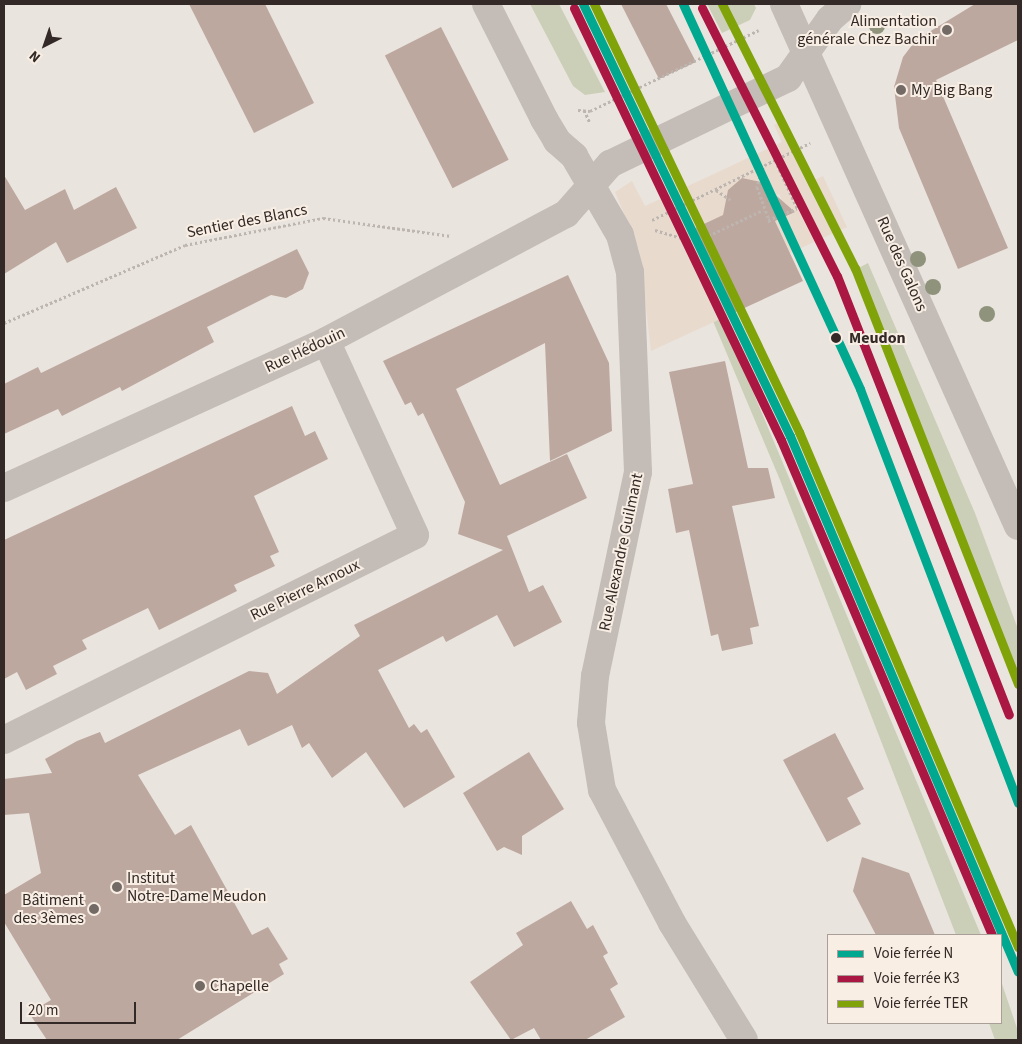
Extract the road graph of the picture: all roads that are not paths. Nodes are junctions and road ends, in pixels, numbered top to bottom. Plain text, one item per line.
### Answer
1 (486, 4) edge
2 (784, 4) edge
3 (848, 4) edge
4 (806, 49) junction
5 (593, 189) junction
6 (326, 341) junction
7 (4, 488) edge
8 (1018, 526) edge
9 (4, 740) edge
10 (744, 1040) edge

1 - 5 street, Rue Alexandre Guilmant
2 - 4 street, Rue des Galons
3 - 4 street
4 - 5 street, Rue Hédouin
4 - 8 street, Rue des Galons
5 - 6 street, Rue Hédouin
5 - 10 street, Rue Alexandre Guilmant
6 - 7 street, Rue Hédouin
6 - 9 street, Rue Pierre Arnoux

